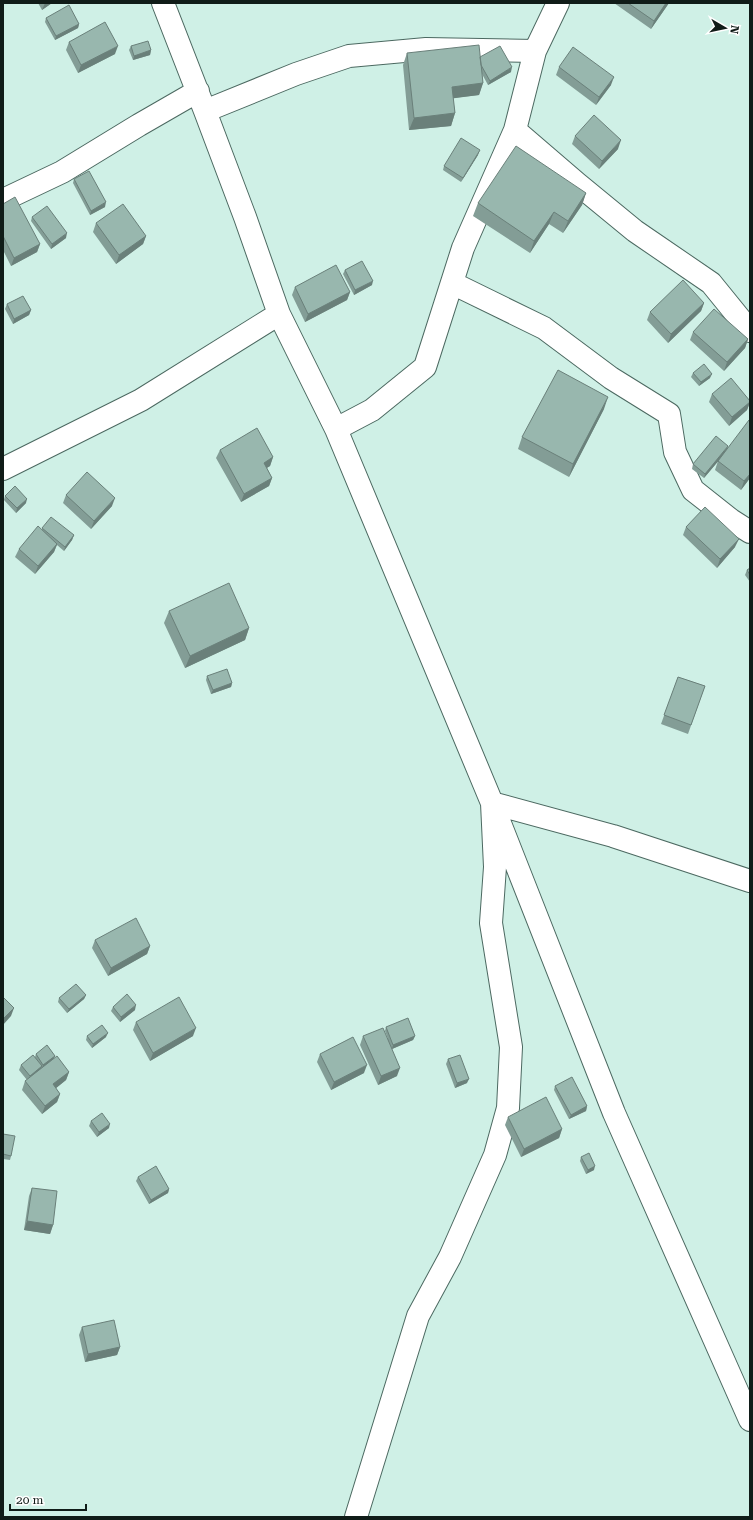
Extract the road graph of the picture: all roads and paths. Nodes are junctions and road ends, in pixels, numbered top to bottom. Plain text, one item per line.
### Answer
1 (163, 3) edge
2 (558, 3) edge
3 (535, 51) junction
4 (202, 101) junction
5 (515, 130) junction
6 (3, 200) edge
7 (452, 284) junction
8 (279, 314) junction
9 (750, 331) edge
10 (336, 429) junction
11 (3, 469) edge
12 (750, 532) edge
13 (492, 803) junction
14 (750, 881) edge
15 (750, 1420) edge
16 (356, 1517) edge

1 - 4 street
2 - 3 street
3 - 4 street
3 - 5 street
4 - 6 street
4 - 8 street
5 - 7 street
5 - 9 street
7 - 10 street
7 - 12 street
8 - 10 street
8 - 11 street
10 - 13 street
13 - 14 street
13 - 15 street
13 - 16 street

